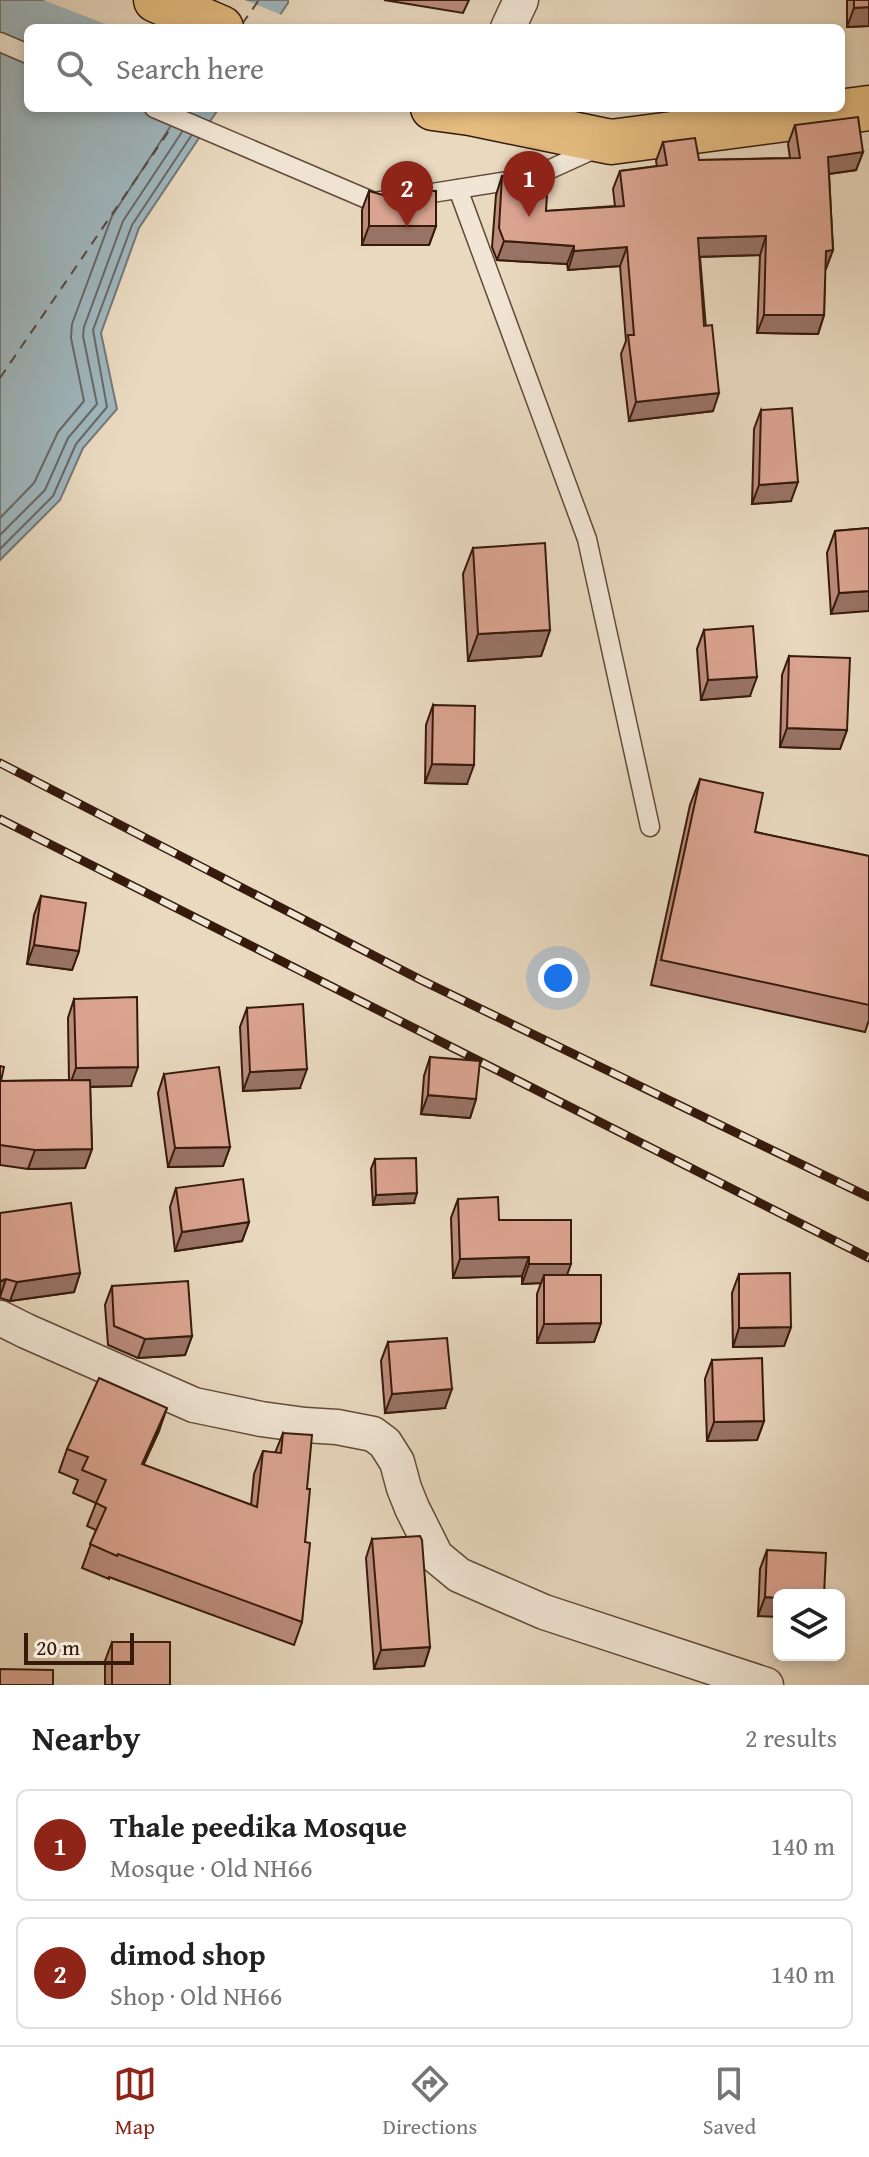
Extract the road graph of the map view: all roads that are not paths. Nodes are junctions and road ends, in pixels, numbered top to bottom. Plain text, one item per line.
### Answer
1 (156, 0) edge
2 (521, 0) edge
3 (212, 24) edge
4 (510, 24) edge
5 (0, 42) edge
6 (24, 52) edge
7 (869, 108) edge
8 (845, 111) edge
9 (163, 112) edge
10 (468, 112) edge
11 (839, 112) edge
12 (611, 142) junction
13 (458, 189) junction
14 (650, 827) dead end
15 (0, 1318) edge
16 (766, 1685) edge

1 - 3 main road
2 - 4 street
5 - 6 lane
7 - 8 main road
9 - 13 lane
10 - 12 main road
11 - 12 main road
12 - 13 lane
13 - 14 lane
15 - 16 street

